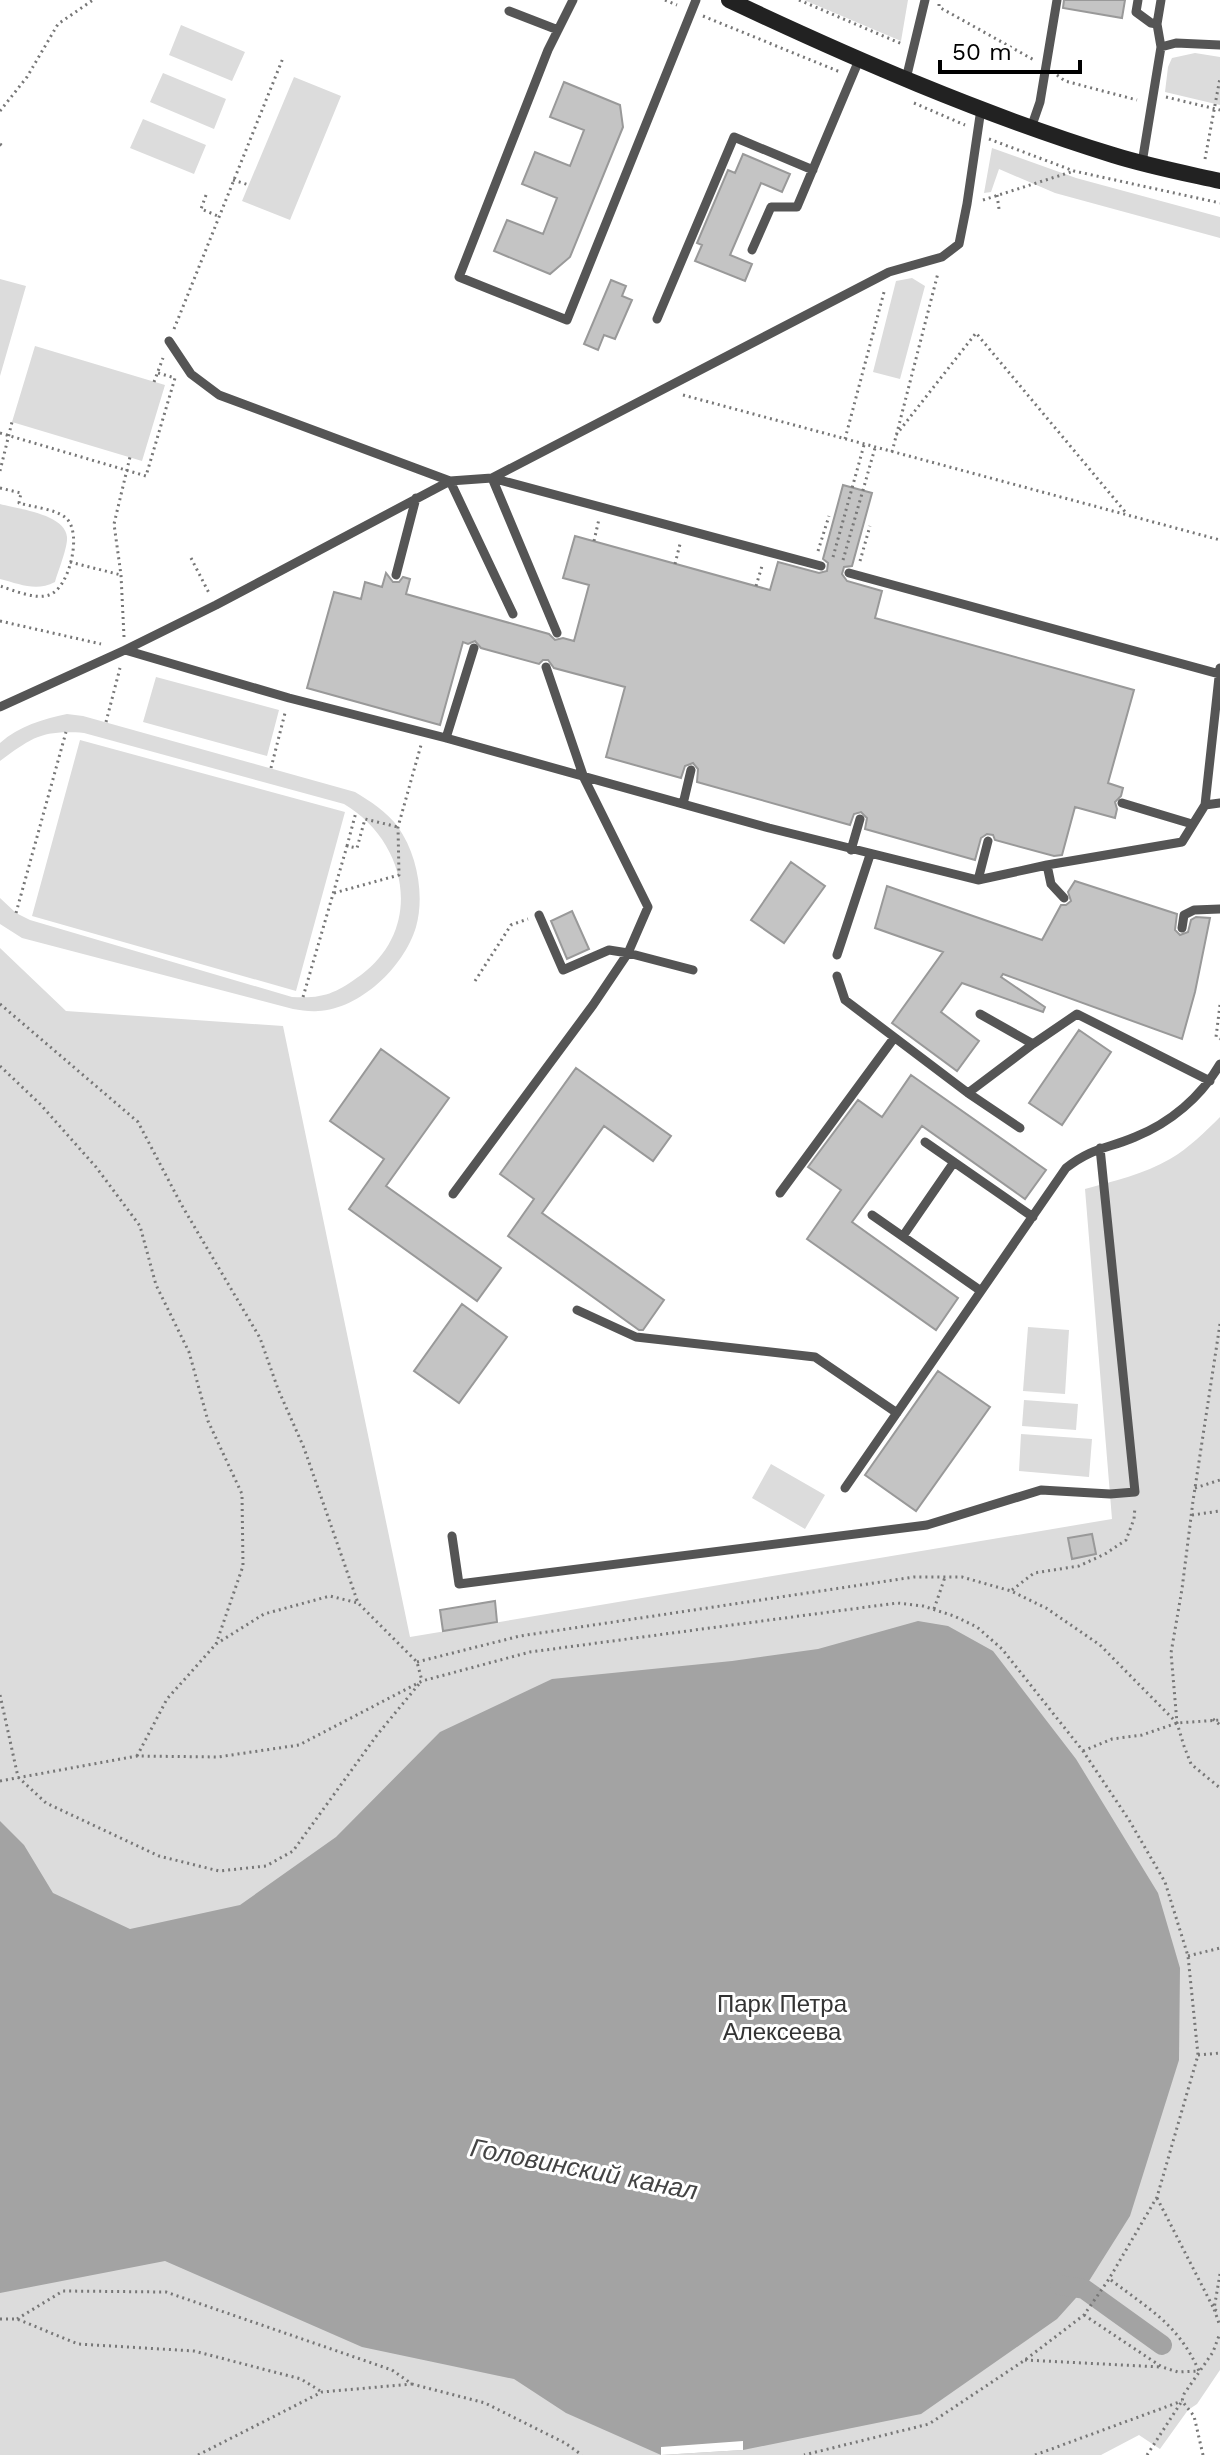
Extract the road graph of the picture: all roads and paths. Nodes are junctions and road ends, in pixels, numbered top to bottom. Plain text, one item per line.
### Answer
1 (93, 0) edge
2 (573, 0) edge
3 (696, 0) edge
4 (729, 0) edge
5 (799, 0) edge
6 (925, 0) edge
7 (940, 0) edge
8 (1057, 0) edge
9 (1138, 0) edge
10 (1161, 0) edge
11 (509, 11) dead end
12 (1157, 24) junction
13 (558, 30) junction
14 (1220, 45) edge
15 (1161, 47) junction
16 (913, 48) junction
17 (283, 58) dead end
18 (859, 60) junction
19 (1046, 66) junction
20 (1220, 78) edge
21 (906, 79) junction
22 (1153, 94) junction
23 (1214, 108) junction
24 (981, 109) junction
25 (1220, 110) edge
26 (0, 111) edge
27 (1031, 128) junction
28 (1204, 162) dead end
29 (1142, 163) junction
30 (813, 170) junction
31 (1074, 171) dead end
32 (233, 180) junction
33 (1220, 181) edge
34 (249, 185) dead end
35 (221, 190) dead end
36 (228, 193) junction
37 (206, 195) dead end
38 (997, 195) junction
39 (967, 204) junction
40 (999, 209) dead end
41 (218, 216) junction
42 (752, 250) dead end
43 (942, 257) junction
44 (889, 272) junction
45 (657, 319) dead end
46 (169, 341) junction
47 (158, 373) junction
48 (154, 382) dead end
49 (661, 389) junction
50 (12, 422) dead end
51 (0, 433) edge
52 (9, 435) junction
53 (896, 435) junction
54 (845, 439) junction
55 (864, 444) junction
56 (875, 447) junction
57 (892, 452) junction
58 (130, 457) dead end
59 (126, 470) junction
60 (0, 471) edge
61 (492, 478) junction
62 (450, 481) junction
63 (0, 488) edge
64 (416, 498) junction
65 (1127, 514) junction
66 (829, 516) dead end
67 (597, 525) dead end
68 (870, 526) dead end
69 (842, 528) junction
70 (684, 529) junction
71 (852, 530) junction
72 (1220, 540) edge
73 (594, 541) dead end
74 (766, 551) junction
75 (191, 558) dead end
76 (70, 561) junction
77 (832, 561) dead end
78 (675, 564) dead end
79 (842, 564) dead end
80 (818, 565) joint
81 (852, 574) joint
82 (121, 575) junction
83 (396, 575) dead end
84 (0, 586) edge
85 (756, 586) dead end
86 (216, 605) junction
87 (513, 614) dead end
88 (0, 621) edge
89 (557, 633) dead end
90 (474, 648) dead end
91 (125, 650) junction
92 (546, 667) dead end
93 (1220, 671) edge
94 (289, 698) junction
95 (0, 707) edge
96 (106, 722) dead end
97 (66, 732) dead end
98 (424, 733) junction
99 (446, 738) junction
100 (271, 768) dead end
101 (691, 770) dead end
102 (584, 778) junction
103 (1122, 803) dead end
104 (1220, 803) edge
105 (683, 804) junction
106 (1205, 805) junction
107 (356, 812) dead end
108 (860, 819) dead end
109 (1192, 824) junction
110 (398, 827) junction
111 (988, 841) dead end
112 (347, 846) junction
113 (851, 850) junction
114 (870, 855) junction
115 (1047, 865) junction
116 (978, 880) junction
117 (334, 893) junction
118 (1064, 898) dead end
119 (1220, 909) edge
120 (16, 913) dead end
121 (539, 915) joint
122 (1182, 928) dead end
123 (628, 953) junction
124 (837, 955) dead end
125 (693, 970) dead end
126 (837, 976) dead end
127 (475, 981) dead end
128 (303, 997) dead end
129 (0, 1004) edge
130 (1220, 1005) edge
131 (980, 1014) dead end
132 (894, 1038) junction
133 (1220, 1039) edge
134 (1033, 1044) junction
135 (1220, 1064) edge
136 (0, 1066) edge
137 (1210, 1081) junction
138 (968, 1093) junction
139 (1020, 1128) dead end
140 (925, 1142) dead end
141 (1100, 1148) junction
142 (954, 1162) junction
143 (780, 1193) dead end
144 (453, 1194) dead end
145 (872, 1215) dead end
146 (1033, 1217) junction
147 (903, 1236) junction
148 (981, 1291) junction
149 (577, 1310) dead end
150 (1220, 1324) edge
151 (897, 1413) junction
152 (1220, 1480) edge
153 (845, 1488) dead end
154 (1195, 1488) junction
155 (1135, 1492) junction
156 (1220, 1511) edge
157 (1191, 1515) junction
158 (452, 1536) dead end
159 (945, 1577) junction
160 (1011, 1591) junction
161 (358, 1603) junction
162 (934, 1609) junction
163 (216, 1644) junction
164 (417, 1662) junction
165 (422, 1681) junction
166 (0, 1695) edge
167 (1220, 1722) edge
168 (1177, 1723) junction
169 (1083, 1751) junction
170 (137, 1756) junction
171 (18, 1777) junction
172 (0, 1781) edge
173 (1220, 1788) edge
174 (1220, 1948) edge
175 (1188, 1956) junction
176 (1220, 2053) edge
177 (1198, 2055) junction
178 (1157, 2197) junction
179 (1220, 2274) edge
180 (1109, 2279) junction
181 (1214, 2309) junction
182 (1220, 2312) edge
183 (1084, 2315) junction
184 (0, 2319) edge
185 (17, 2319) junction
186 (1220, 2326) edge
187 (1220, 2333) edge
188 (1025, 2360) junction
189 (1162, 2367) junction
190 (1199, 2371) junction
191 (412, 2384) junction
192 (322, 2392) junction
193 (1182, 2401) junction
194 (198, 2455) edge
195 (582, 2455) edge
196 (804, 2455) edge
197 (1035, 2455) edge
198 (1147, 2455) edge
199 (1203, 2455) edge

1 - 26 path
2 - 13 lane
3 - 13 lane
4 - 18 street
5 - 16 path
6 - 16 lane
7 - 19 path
8 - 19 lane
9 - 12 lane
10 - 12 lane
11 - 13 lane
12 - 15 lane
14 - 15 lane
15 - 22 lane
16 - 21 lane
17 - 32 path
18 - 21 street
18 - 30 lane
19 - 22 path
19 - 27 lane
20 - 23 path
21 - 24 street
22 - 23 path
22 - 29 lane
23 - 25 path
23 - 28 path
24 - 27 street
24 - 39 lane
27 - 29 street
29 - 33 street
30 - 42 lane
30 - 45 lane
31 - 38 path
32 - 34 path
32 - 36 path
35 - 36 path
36 - 41 path
37 - 41 path
38 - 39 path
38 - 40 path
39 - 43 lane
41 - 46 path
43 - 44 lane
43 - 53 path
44 - 49 lane
44 - 54 path
46 - 47 path
46 - 62 lane
47 - 48 path
47 - 59 path
49 - 54 path
49 - 61 lane
50 - 52 path
51 - 52 path
52 - 59 path
52 - 60 path
53 - 57 path
53 - 65 path
54 - 55 path
55 - 56 path
55 - 69 path
56 - 57 path
56 - 71 path
57 - 65 path
58 - 59 path
59 - 82 path
61 - 62 lane
61 - 70 lane
61 - 89 lane
62 - 64 lane
62 - 87 lane
63 - 76 path
64 - 83 lane
64 - 86 lane
65 - 72 path
66 - 80 path
67 - 73 path
68 - 81 path
69 - 71 path
69 - 77 path
70 - 74 lane
70 - 78 path
71 - 79 path
74 - 80 lane
74 - 85 path
75 - 86 path
76 - 82 path
76 - 84 path
81 - 93 lane
82 - 91 path
86 - 91 lane
88 - 91 path
90 - 99 lane
91 - 94 lane
91 - 95 lane
91 - 96 path
92 - 102 lane
93 - 106 lane
94 - 98 lane
94 - 100 path
97 - 120 path
98 - 99 lane
98 - 110 path
99 - 102 lane
101 - 105 lane
102 - 105 lane
102 - 123 lane
103 - 109 lane
104 - 106 lane
105 - 113 lane
106 - 109 lane
107 - 112 path
108 - 113 lane
109 - 115 lane
110 - 112 path
110 - 117 path
111 - 116 lane
112 - 117 path
113 - 114 lane
114 - 116 lane
114 - 124 lane
115 - 116 lane
115 - 118 lane
117 - 128 path
119 - 122 lane
121 - 123 lane
121 - 127 path
123 - 125 lane
123 - 144 lane
126 - 132 lane
129 - 161 path
130 - 133 path
131 - 134 lane
132 - 138 lane
132 - 143 lane
134 - 137 lane
134 - 138 lane
135 - 137 lane
136 - 163 path
137 - 141 lane
138 - 139 lane
140 - 142 lane
141 - 146 lane
141 - 155 lane
142 - 146 lane
142 - 147 lane
145 - 147 lane
146 - 148 lane
147 - 148 lane
148 - 151 lane
149 - 151 lane
150 - 154 path
151 - 153 lane
152 - 154 path
154 - 157 path
155 - 158 lane
155 - 160 path
156 - 157 path
157 - 168 path
159 - 160 path
159 - 162 path
159 - 164 path
160 - 168 path
161 - 163 path
161 - 164 path
162 - 165 path
162 - 169 path
163 - 170 path
164 - 165 path
165 - 170 path
165 - 171 path
166 - 171 path
167 - 168 path
168 - 169 path
168 - 173 path
169 - 175 path
170 - 171 path
171 - 172 path
174 - 175 path
175 - 177 path
176 - 177 path
177 - 178 path
178 - 180 path
178 - 181 path
179 - 181 path
180 - 183 path
180 - 190 path
181 - 182 path
181 - 186 path
183 - 188 path
183 - 189 path
184 - 185 path
185 - 191 path
185 - 192 path
187 - 190 path
188 - 189 path
188 - 196 path
189 - 190 path
190 - 193 path
191 - 192 path
191 - 195 path
192 - 194 path
193 - 197 path
193 - 198 path
193 - 199 path

